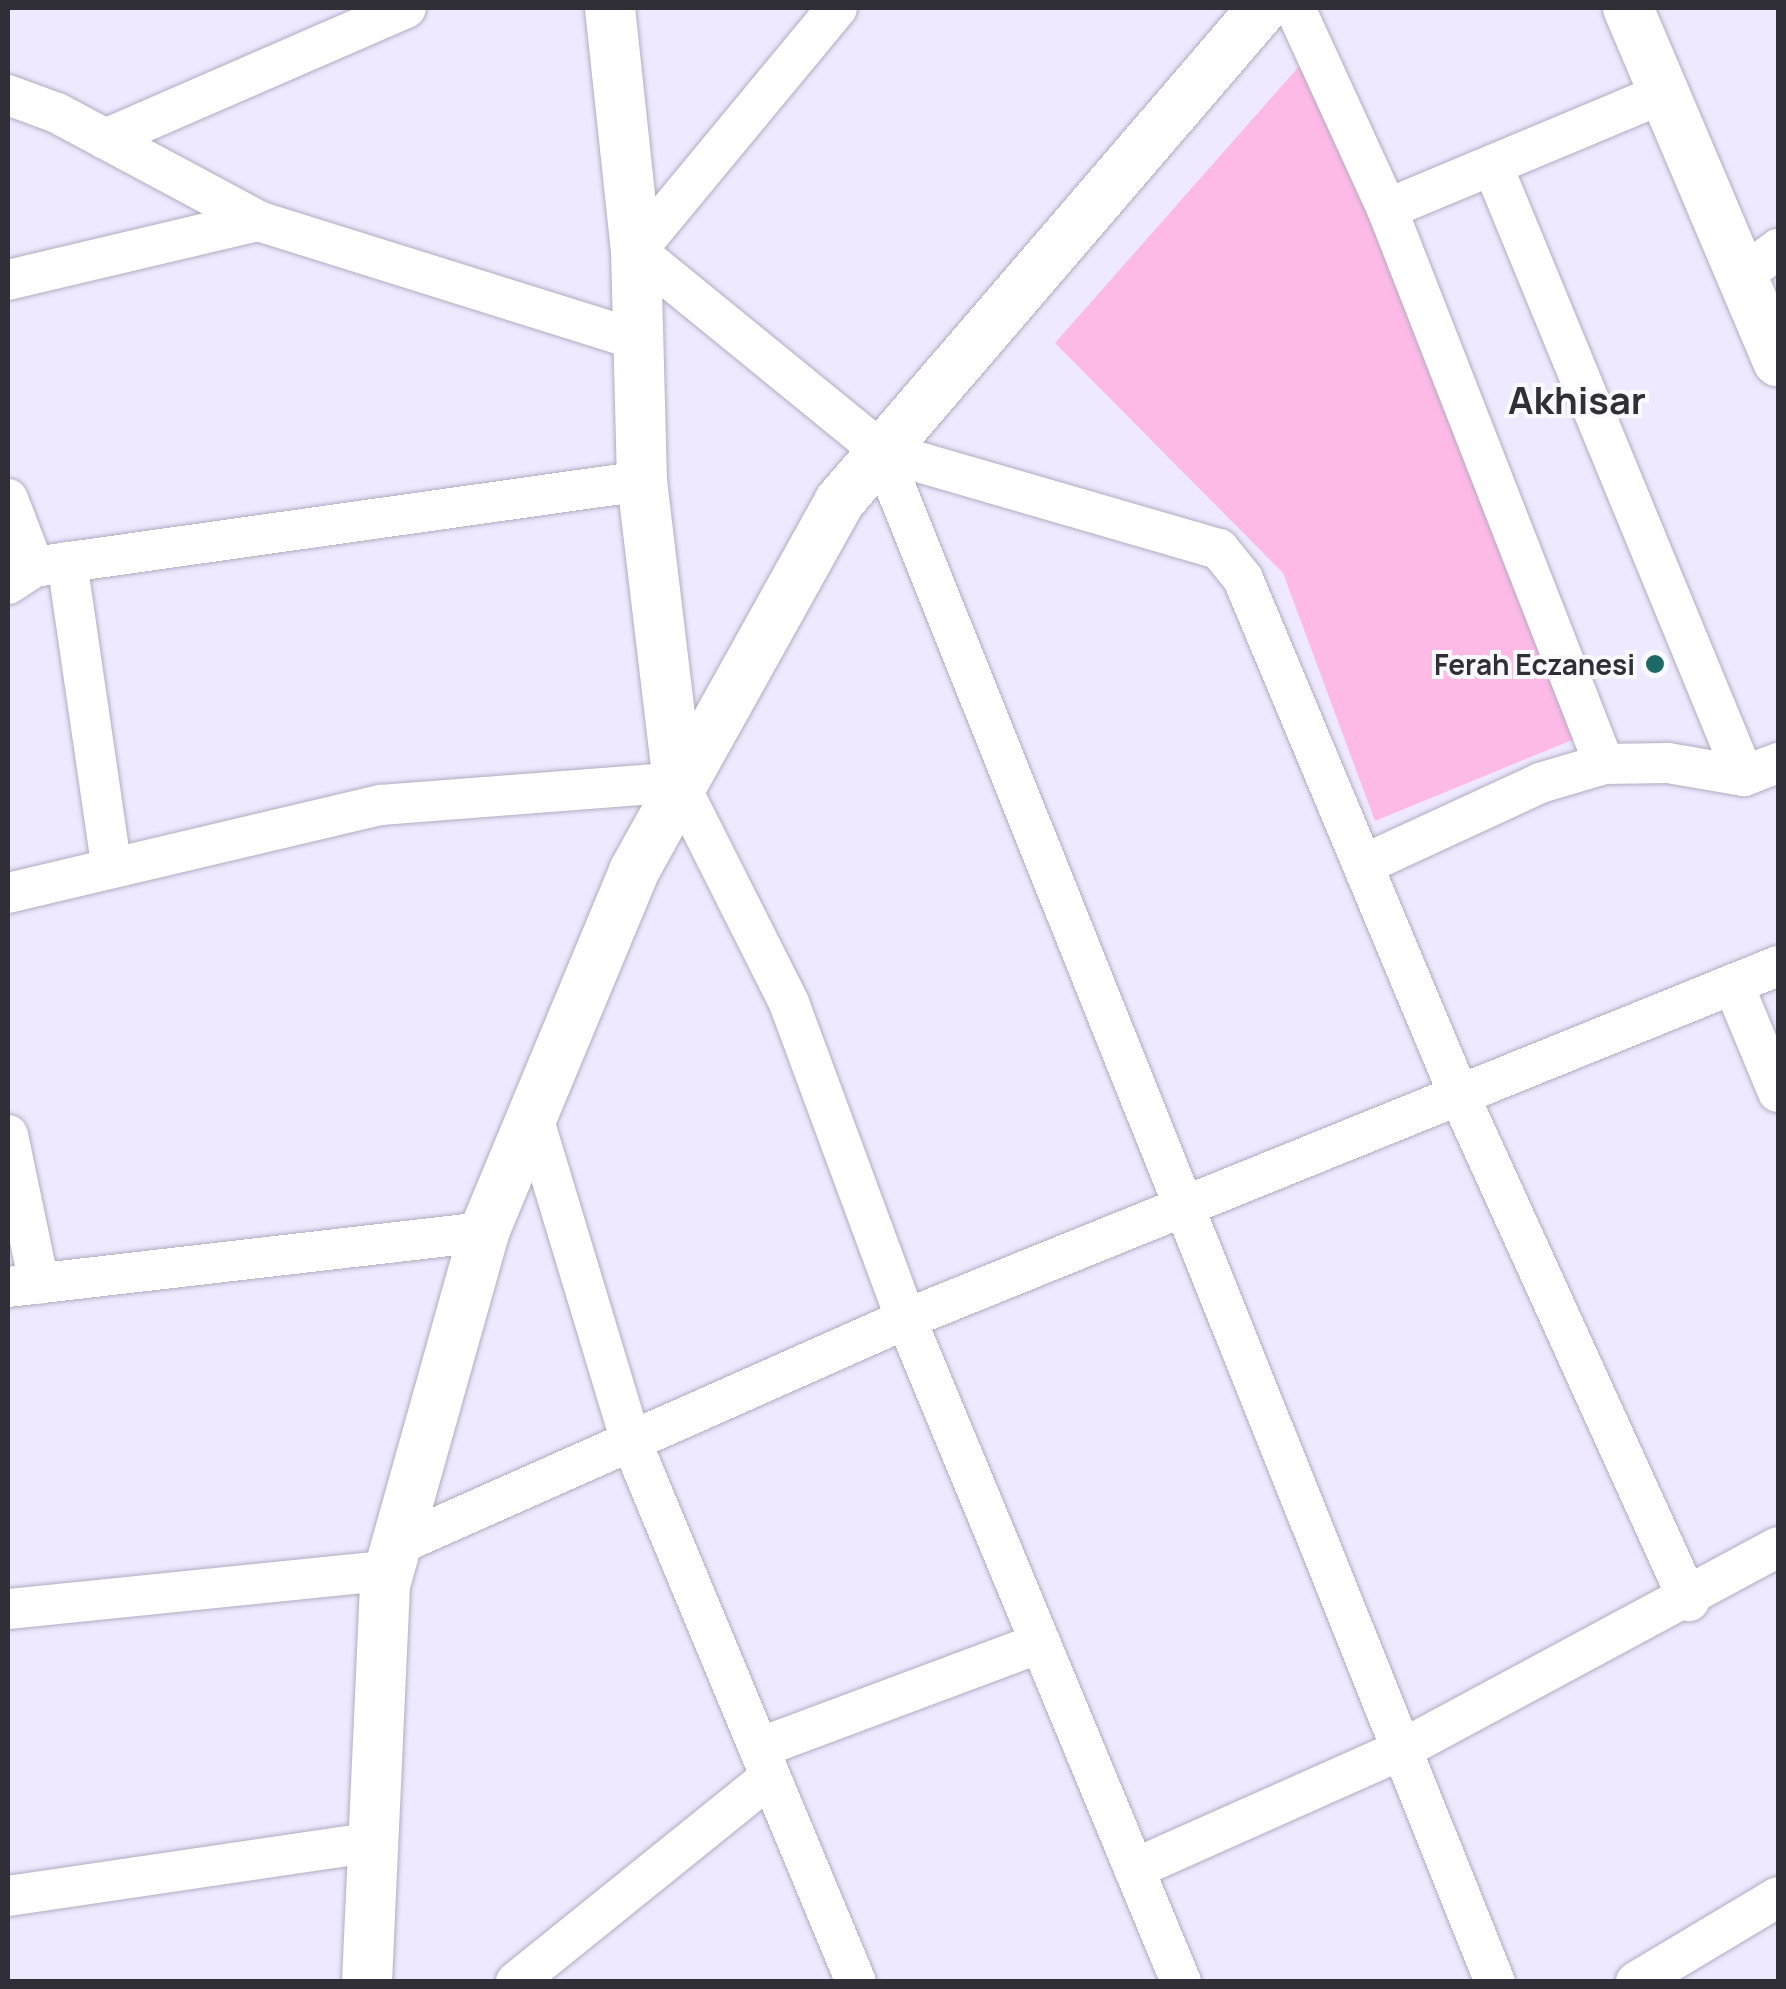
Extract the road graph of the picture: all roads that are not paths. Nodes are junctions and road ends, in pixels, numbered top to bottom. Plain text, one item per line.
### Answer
1 (406, 8) edge
2 (610, 8) edge
3 (837, 8) edge
4 (1262, 8) edge
5 (1296, 8) edge
6 (1628, 8) edge
7 (1667, 92) junction
8 (8, 95) edge
9 (105, 139) junction
10 (1493, 167) junction
11 (1386, 209) junction
12 (258, 221) junction
13 (636, 251) junction
14 (1761, 262) edge
15 (8, 280) edge
16 (642, 341) junction
17 (1778, 362) edge
18 (881, 451) junction
19 (642, 481) junction
20 (8, 499) edge
21 (36, 571) edge
22 (1604, 764) junction
23 (1761, 769) edge
24 (678, 782) junction
25 (111, 863) junction
26 (1365, 864) junction
27 (8, 893) edge
28 (1778, 966) edge
29 (1733, 984) junction
30 (1778, 1092) edge
31 (1459, 1095) junction
32 (532, 1114) junction
33 (8, 1135) edge
34 (1183, 1206) junction
35 (484, 1232) junction
36 (23, 1286) edge
37 (906, 1319) junction
38 (631, 1441) junction
39 (1778, 1548) edge
40 (392, 1558) junction
41 (1689, 1602) junction
42 (8, 1610) edge
43 (1040, 1642) junction
44 (1402, 1750) junction
45 (764, 1762) junction
46 (373, 1842) junction
47 (1134, 1869) junction
48 (8, 1896) edge
49 (1778, 1896) edge
50 (366, 1982) edge
51 (516, 1982) edge
52 (856, 1982) edge
53 (1181, 1982) edge
54 (1494, 1982) edge
55 (1636, 1982) edge

1 - 9 street
2 - 13 street
3 - 13 street
4 - 18 street
5 - 11 street
6 - 7 street
7 - 10 street
7 - 14 street
8 - 9 street
9 - 12 street
10 - 11 street
10 - 23 street
11 - 22 street
12 - 15 street
12 - 16 street
13 - 16 street
13 - 18 street
14 - 17 street
16 - 19 street
18 - 24 street
18 - 26 street
18 - 34 street
19 - 21 street
19 - 24 street
20 - 21 street
21 - 25 street
22 - 23 street
22 - 26 street
24 - 25 street
24 - 32 street
24 - 37 street
25 - 27 street
26 - 31 street
28 - 29 street
29 - 30 street
29 - 31 street
31 - 34 street
31 - 41 street
32 - 35 street
32 - 38 street
33 - 36 street
34 - 37 street
34 - 44 street
35 - 36 street
35 - 40 street
37 - 38 street
37 - 43 street
38 - 40 street
38 - 45 street
39 - 41 street
40 - 42 street
40 - 46 street
41 - 44 street
43 - 45 street
43 - 47 street
44 - 47 street
44 - 54 street
45 - 51 street
45 - 52 street
46 - 48 street
46 - 50 street
47 - 53 street
49 - 55 street

